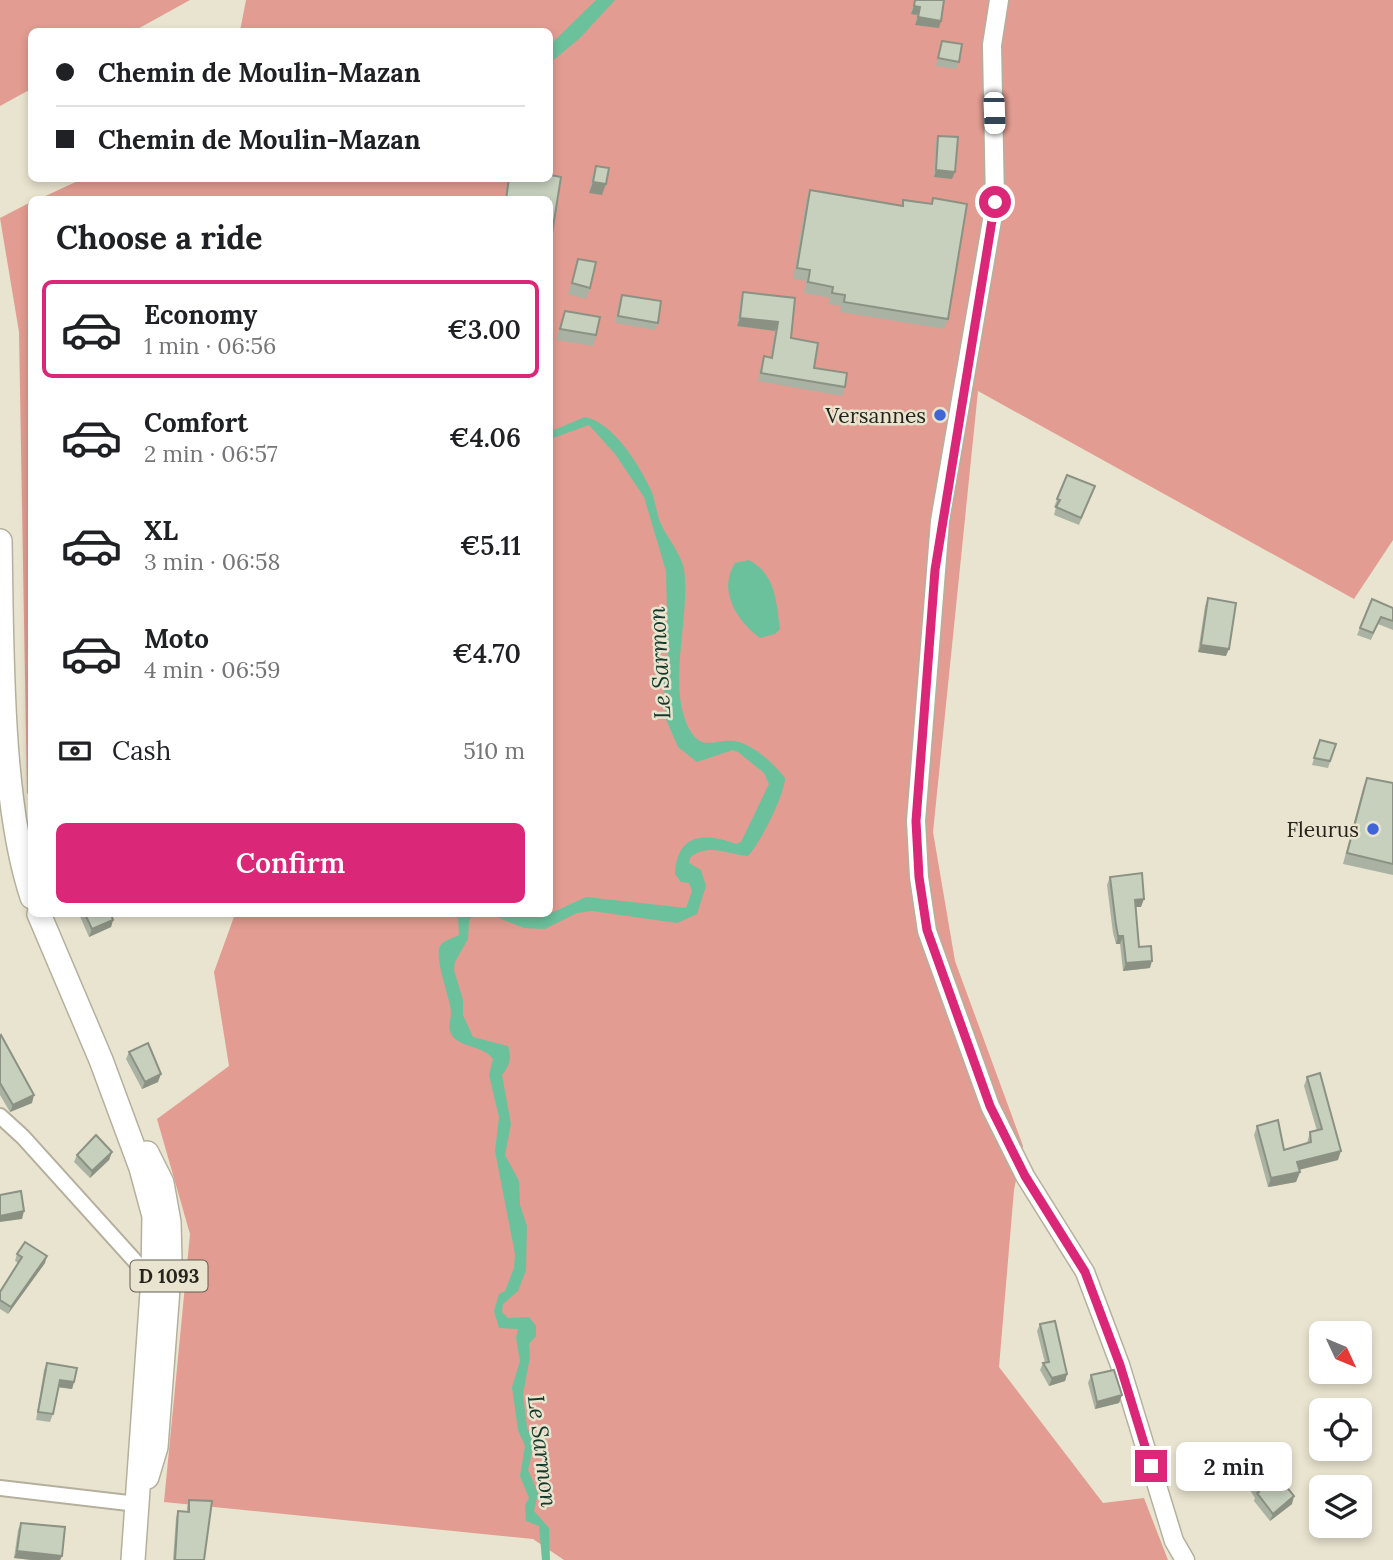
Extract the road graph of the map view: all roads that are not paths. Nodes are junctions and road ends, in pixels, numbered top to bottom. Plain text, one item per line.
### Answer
1 (999, 0) edge
2 (0, 541) edge
3 (28, 884) edge
4 (40, 917) edge
5 (101, 1060) junction
6 (0, 1116) edge
7 (153, 1278) junction
8 (162, 1385) junction
9 (0, 1488) edge
10 (137, 1504) junction
11 (133, 1560) edge
12 (1185, 1560) edge

1 - 12 street
2 - 3 main road
4 - 5 main road, D 1093
5 - 7 main road, D 1093
5 - 8 main road, D 1093
6 - 7 street
7 - 8 street
7 - 10 main road, D 1093
8 - 10 main road, D 1093
9 - 10 street
10 - 11 main road, D 1093

